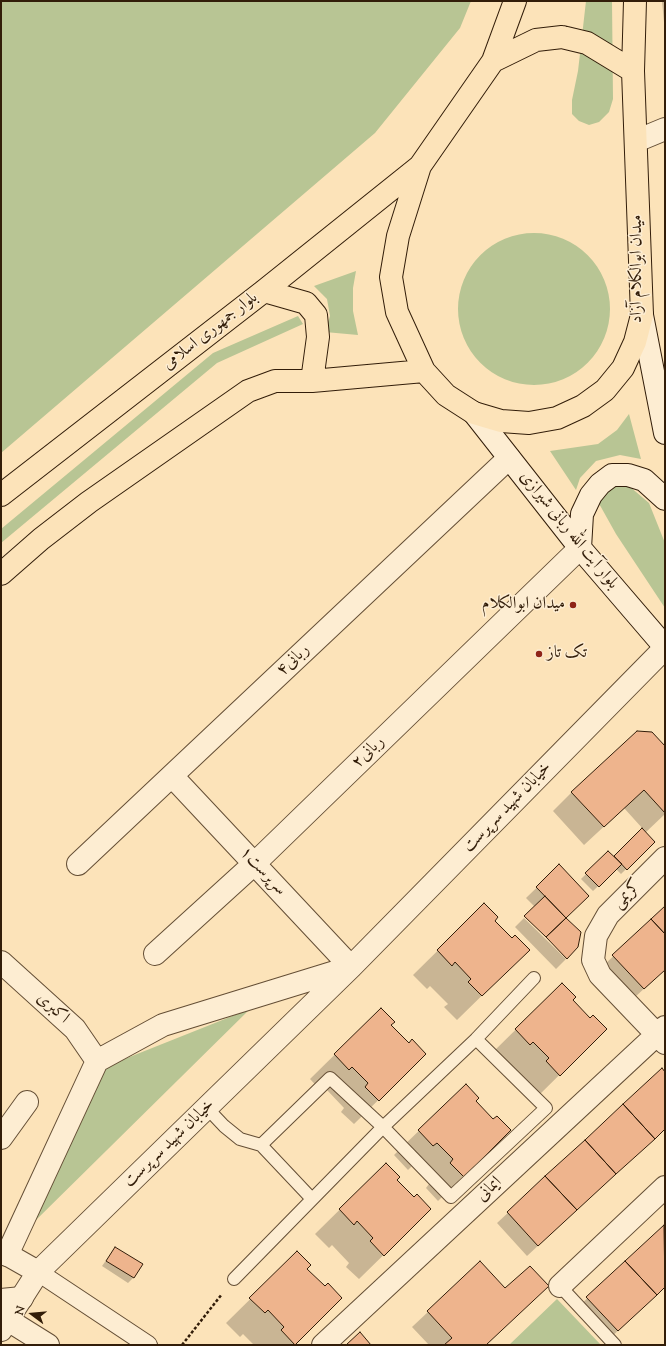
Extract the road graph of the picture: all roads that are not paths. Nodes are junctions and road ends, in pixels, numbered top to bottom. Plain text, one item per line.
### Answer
1 (514, 1) edge
2 (635, 1) edge
3 (493, 61) junction
4 (633, 71) junction
5 (665, 129) edge
6 (636, 141) junction
7 (420, 166) junction
8 (264, 291) junction
9 (642, 315) junction
10 (424, 371) junction
11 (661, 375) edge
12 (312, 381) junction
13 (474, 413) junction
14 (665, 433) edge
15 (510, 458) junction
16 (1, 495) edge
17 (665, 499) edge
18 (580, 548) junction
19 (1, 574) edge
20 (665, 648) edge
21 (172, 776) junction
22 (665, 858) edge
23 (78, 864) dead end
24 (254, 864) junction
25 (155, 954) dead end
26 (1, 962) edge
27 (351, 967) junction
28 (534, 978) dead end
29 (662, 1035) edge
30 (476, 1039) junction
31 (98, 1061) junction
32 (27, 1102) dead end
33 (207, 1108) junction
34 (383, 1127) junction
35 (1, 1138) edge
36 (262, 1145) junction
37 (665, 1187) edge
38 (312, 1199) junction
39 (4, 1253) edge
40 (38, 1272) junction
41 (234, 1280) road end
42 (560, 1286) joint
43 (8, 1312) edge
44 (48, 1345) edge
45 (148, 1345) edge
46 (323, 1345) edge
47 (615, 1345) edge

1 - 3 main road
2 - 4 main road
3 - 4 main road, میدان ابوالکلام آزاد
3 - 7 main road, میدان ابوالکلام آزاد
4 - 6 main road, میدان ابوالکلام آزاد
5 - 6 street
6 - 9 main road, میدان ابوالکلام آزاد
7 - 8 main road, بلوار جمهوری اسلامی
7 - 10 main road, میدان ابوالکلام آزاد
8 - 12 main road
8 - 16 main road, بلوار جمهوری اسلامی
9 - 11 street
9 - 13 main road, میدان ابوالکلام آزاد
10 - 12 main road
10 - 13 main road, میدان ابوالکلام آزاد
11 - 14 street
12 - 19 main road
13 - 15 street, بلوار آیت الله ربانی شیرازی
15 - 18 street, بلوار آیت الله ربانی شیرازی
15 - 21 street, ربانی۴
17 - 18 street
18 - 20 street, بلوار آیت الله ربانی شیرازی
18 - 24 street, ربانی۲
20 - 27 street, خیابان شهید سرپرست
21 - 23 street, ربانی۴
21 - 24 street, سرپرست۱
22 - 29 street, کریمی
24 - 25 street, ربانی۲
24 - 27 street, سرپرست۱
26 - 31 street, اکبری
27 - 31 street, خیابان شهید سرپرست
27 - 33 street, خیابان شهید سرپرست
28 - 30 lane
29 - 46 street, ایمانی
30 - 34 lane
30 - 34 lane
31 - 39 street
32 - 35 street
33 - 36 lane
33 - 40 street, خیابان شهید سرپرست
34 - 36 lane
34 - 38 lane
36 - 38 lane
37 - 42 street
38 - 41 lane
39 - 40 street
40 - 43 street, خیابان شهید سرپرست
40 - 45 street
42 - 47 lane
43 - 44 street

